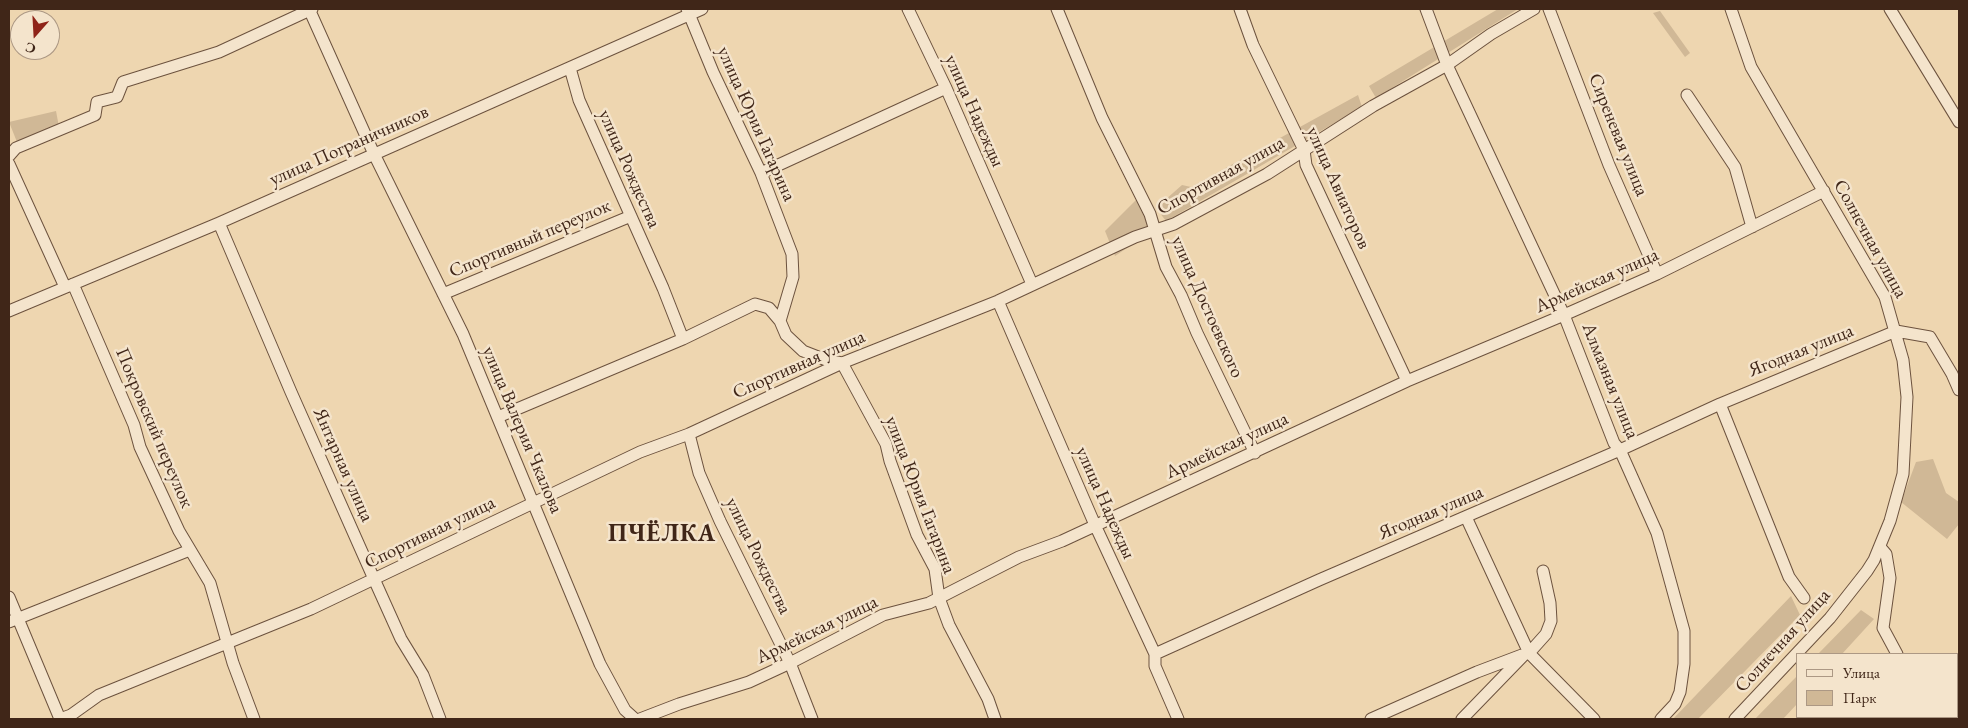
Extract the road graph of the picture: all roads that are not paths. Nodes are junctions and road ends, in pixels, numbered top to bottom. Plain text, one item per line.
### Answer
1 (310, 9) edge
2 (702, 9) edge
3 (908, 9) edge
4 (1057, 9) edge
5 (1240, 9) edge
6 (1426, 9) edge
7 (1534, 9) edge
8 (1549, 9) edge
9 (1731, 9) edge
10 (1890, 9) edge
11 (688, 12) edge
12 (1447, 65) junction
13 (570, 68) junction
14 (946, 88) junction
15 (1687, 95) dead end
16 (1959, 122) edge
17 (1304, 150) junction
18 (374, 154) junction
19 (9, 156) edge
20 (9, 164) edge
21 (761, 173) junction
22 (1824, 191) junction
23 (631, 216) junction
24 (219, 223) junction
25 (1752, 226) junction
26 (1155, 232) junction
27 (1658, 274) junction
28 (1032, 284) junction
29 (69, 285) junction
30 (443, 294) junction
31 (998, 301) junction
32 (9, 311) edge
33 (1564, 315) junction
34 (780, 321) junction
35 (1896, 331) junction
36 (684, 340) junction
37 (842, 363) junction
38 (1407, 381) junction
39 (1959, 390) edge
40 (1720, 404) junction
41 (498, 416) junction
42 (689, 434) junction
43 (1620, 450) junction
44 (1255, 453) junction
45 (533, 502) junction
46 (1466, 517) junction
47 (1095, 525) junction
48 (1880, 547) junction
49 (190, 550) junction
50 (1543, 571) dead end
51 (374, 579) junction
52 (9, 597) edge
53 (938, 598) junction
54 (1804, 598) dead end
55 (13, 620) edge
56 (227, 643) junction
57 (1797, 653) edge
58 (1896, 653) edge
59 (1155, 654) junction
60 (1527, 654) junction
61 (1796, 654) edge
62 (790, 663) junction
63 (60, 719) edge
64 (254, 719) edge
65 (440, 719) edge
66 (635, 719) edge
67 (640, 719) edge
68 (812, 719) edge
69 (996, 719) edge
70 (1178, 719) edge
71 (1371, 719) edge
72 (1462, 719) edge
73 (1594, 719) edge
74 (1661, 719) edge
75 (1735, 719) edge

1 - 18 street, улица Валерия Чкалова
1 - 19 street
2 - 11 street, улица Пограничников
3 - 14 street, улица Надежды
4 - 26 street, улица Достоевского
5 - 17 street, улица Авиаторов
6 - 12 street, Алмазная улица
7 - 12 street, Спортивная улица
8 - 27 street, Сиреневая улица
9 - 22 street, Солнечная улица
10 - 16 street
11 - 13 street, улица Пограничников
11 - 21 street, улица Юрия Гагарина
12 - 17 street, Спортивная улица
12 - 33 street, Алмазная улица
13 - 18 street, улица Пограничников
13 - 23 street, улица Рождества
14 - 21 street
14 - 28 street, улица Надежды
15 - 25 street
17 - 26 street, Спортивная улица
17 - 38 street, улица Авиаторов
18 - 24 street, улица Пограничников
18 - 30 street, улица Валерия Чкалова
20 - 29 street, Покровский переулок
21 - 34 street, улица Юрия Гагарина
22 - 25 street, Армейская улица
22 - 35 street, Солнечная улица
23 - 30 street, Спортивный переулок
23 - 36 street, улица Рождества
24 - 29 street, улица Пограничников
24 - 51 street, Янтарная улица
25 - 27 street, Армейская улица
26 - 28 street, Спортивная улица
26 - 44 street, улица Достоевского
27 - 33 street, Армейская улица
28 - 31 street, Спортивная улица
29 - 32 street, улица Пограничников
29 - 49 street, Покровский переулок
30 - 41 street, улица Валерия Чкалова
31 - 37 street, Спортивная улица
31 - 47 street, улица Надежды
33 - 38 street, Армейская улица
33 - 43 street, Алмазная улица
34 - 36 street
34 - 37 street
35 - 39 street
35 - 40 street, Ягодная улица
35 - 48 street, Солнечная улица
36 - 41 street
37 - 42 street, Спортивная улица
37 - 53 street, улица Юрия Гагарина
38 - 44 street, Армейская улица
40 - 43 street, Ягодная улица
40 - 54 street
41 - 45 street, улица Валерия Чкалова
42 - 45 street, Спортивная улица
42 - 62 street, улица Рождества
43 - 46 street, Ягодная улица
43 - 74 street, Алмазная улица
44 - 47 street, Армейская улица
45 - 51 street, Спортивная улица
45 - 66 street, улица Валерия Чкалова
46 - 59 street, Ягодная улица
46 - 60 street
47 - 53 street, Армейская улица
47 - 59 street, улица Надежды
48 - 57 street, Солнечная улица
48 - 58 street
49 - 55 street
49 - 56 street, Покровский переулок
50 - 60 street
51 - 56 street, Спортивная улица
51 - 65 street, Янтарная улица
52 - 55 street
53 - 62 street, Армейская улица
53 - 69 street, улица Юрия Гагарина
55 - 63 street
56 - 63 street, Спортивная улица
56 - 64 street, Покровский переулок
59 - 70 street, улица Надежды
60 - 71 street
60 - 72 street
60 - 73 street
61 - 75 street, Солнечная улица
62 - 67 street, Армейская улица
62 - 68 street, улица Рождества

